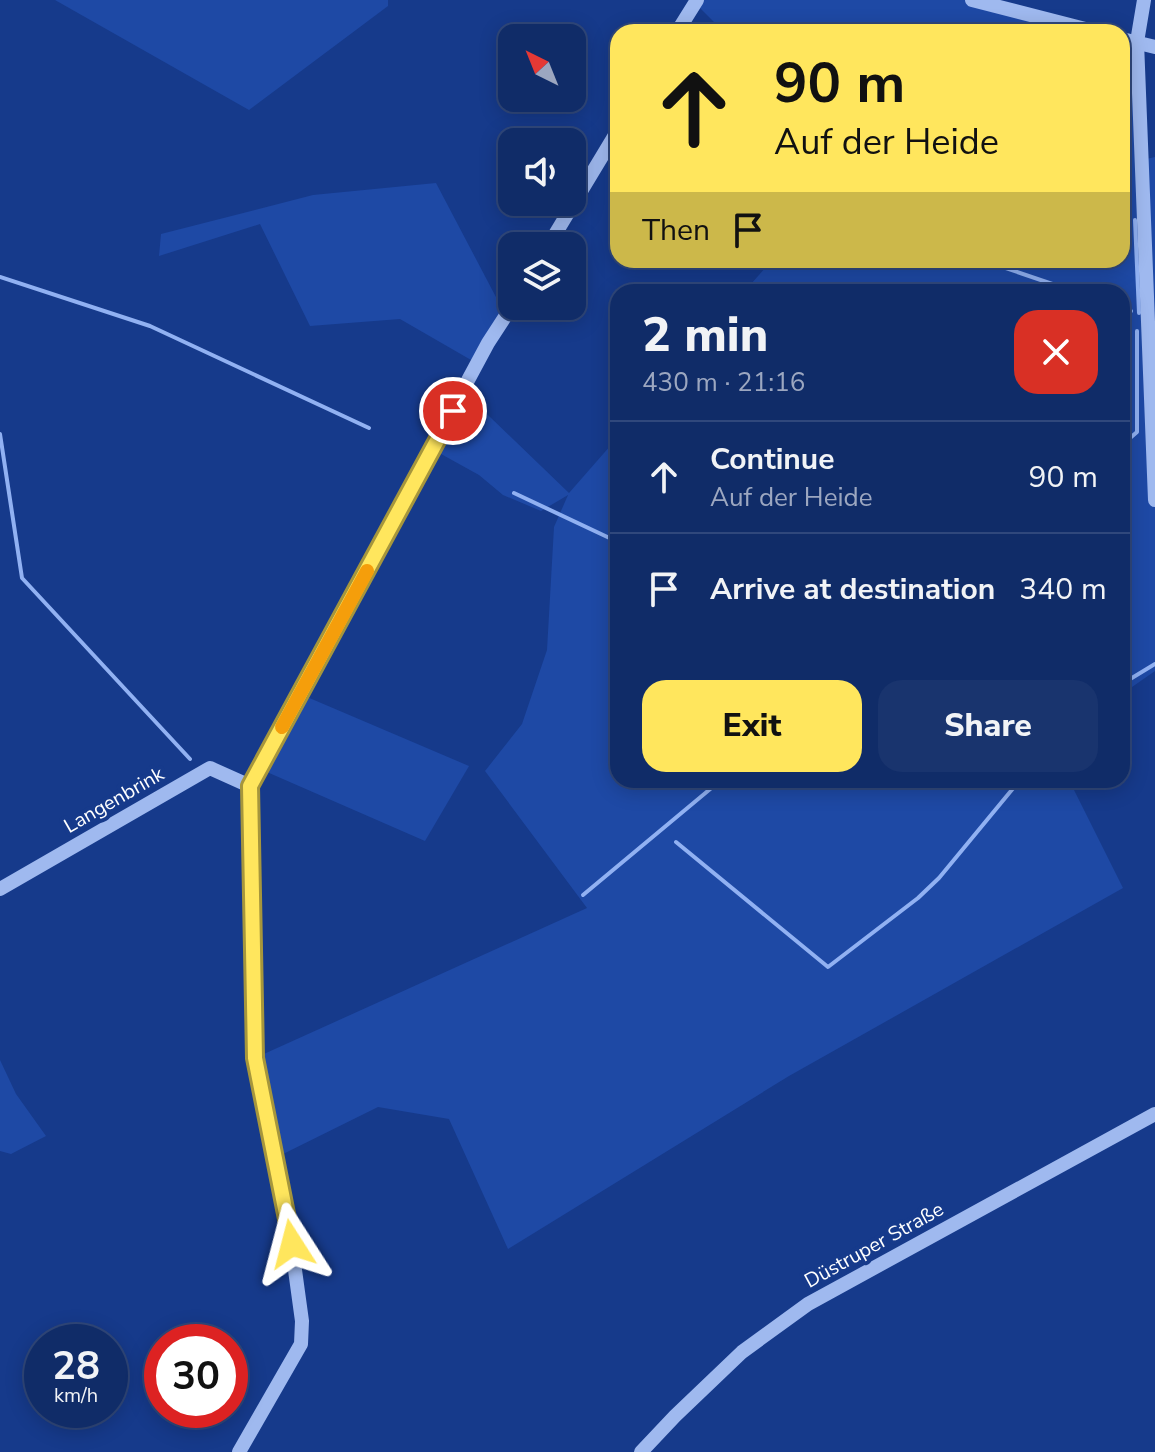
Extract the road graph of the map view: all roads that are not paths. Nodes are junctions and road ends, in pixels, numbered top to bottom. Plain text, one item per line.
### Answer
1 (697, 0) edge
2 (972, 0) edge
3 (1144, 0) edge
4 (682, 24) edge
5 (1066, 24) edge
6 (1130, 37) edge
7 (1130, 40) edge
8 (1155, 47) edge
9 (1130, 58) edge
10 (610, 143) edge
11 (556, 232) edge
12 (503, 320) edge
13 (1155, 500) edge
14 (250, 786) junction
15 (0, 889) edge
16 (1155, 1114) edge
17 (239, 1452) edge
18 (641, 1452) edge

1 - 4 street
2 - 5 street
3 - 6 street
7 - 8 street
9 - 13 street
10 - 11 street
12 - 14 street
14 - 15 street, Langenbrink
14 - 17 street
16 - 18 street, Düstruper Straße

